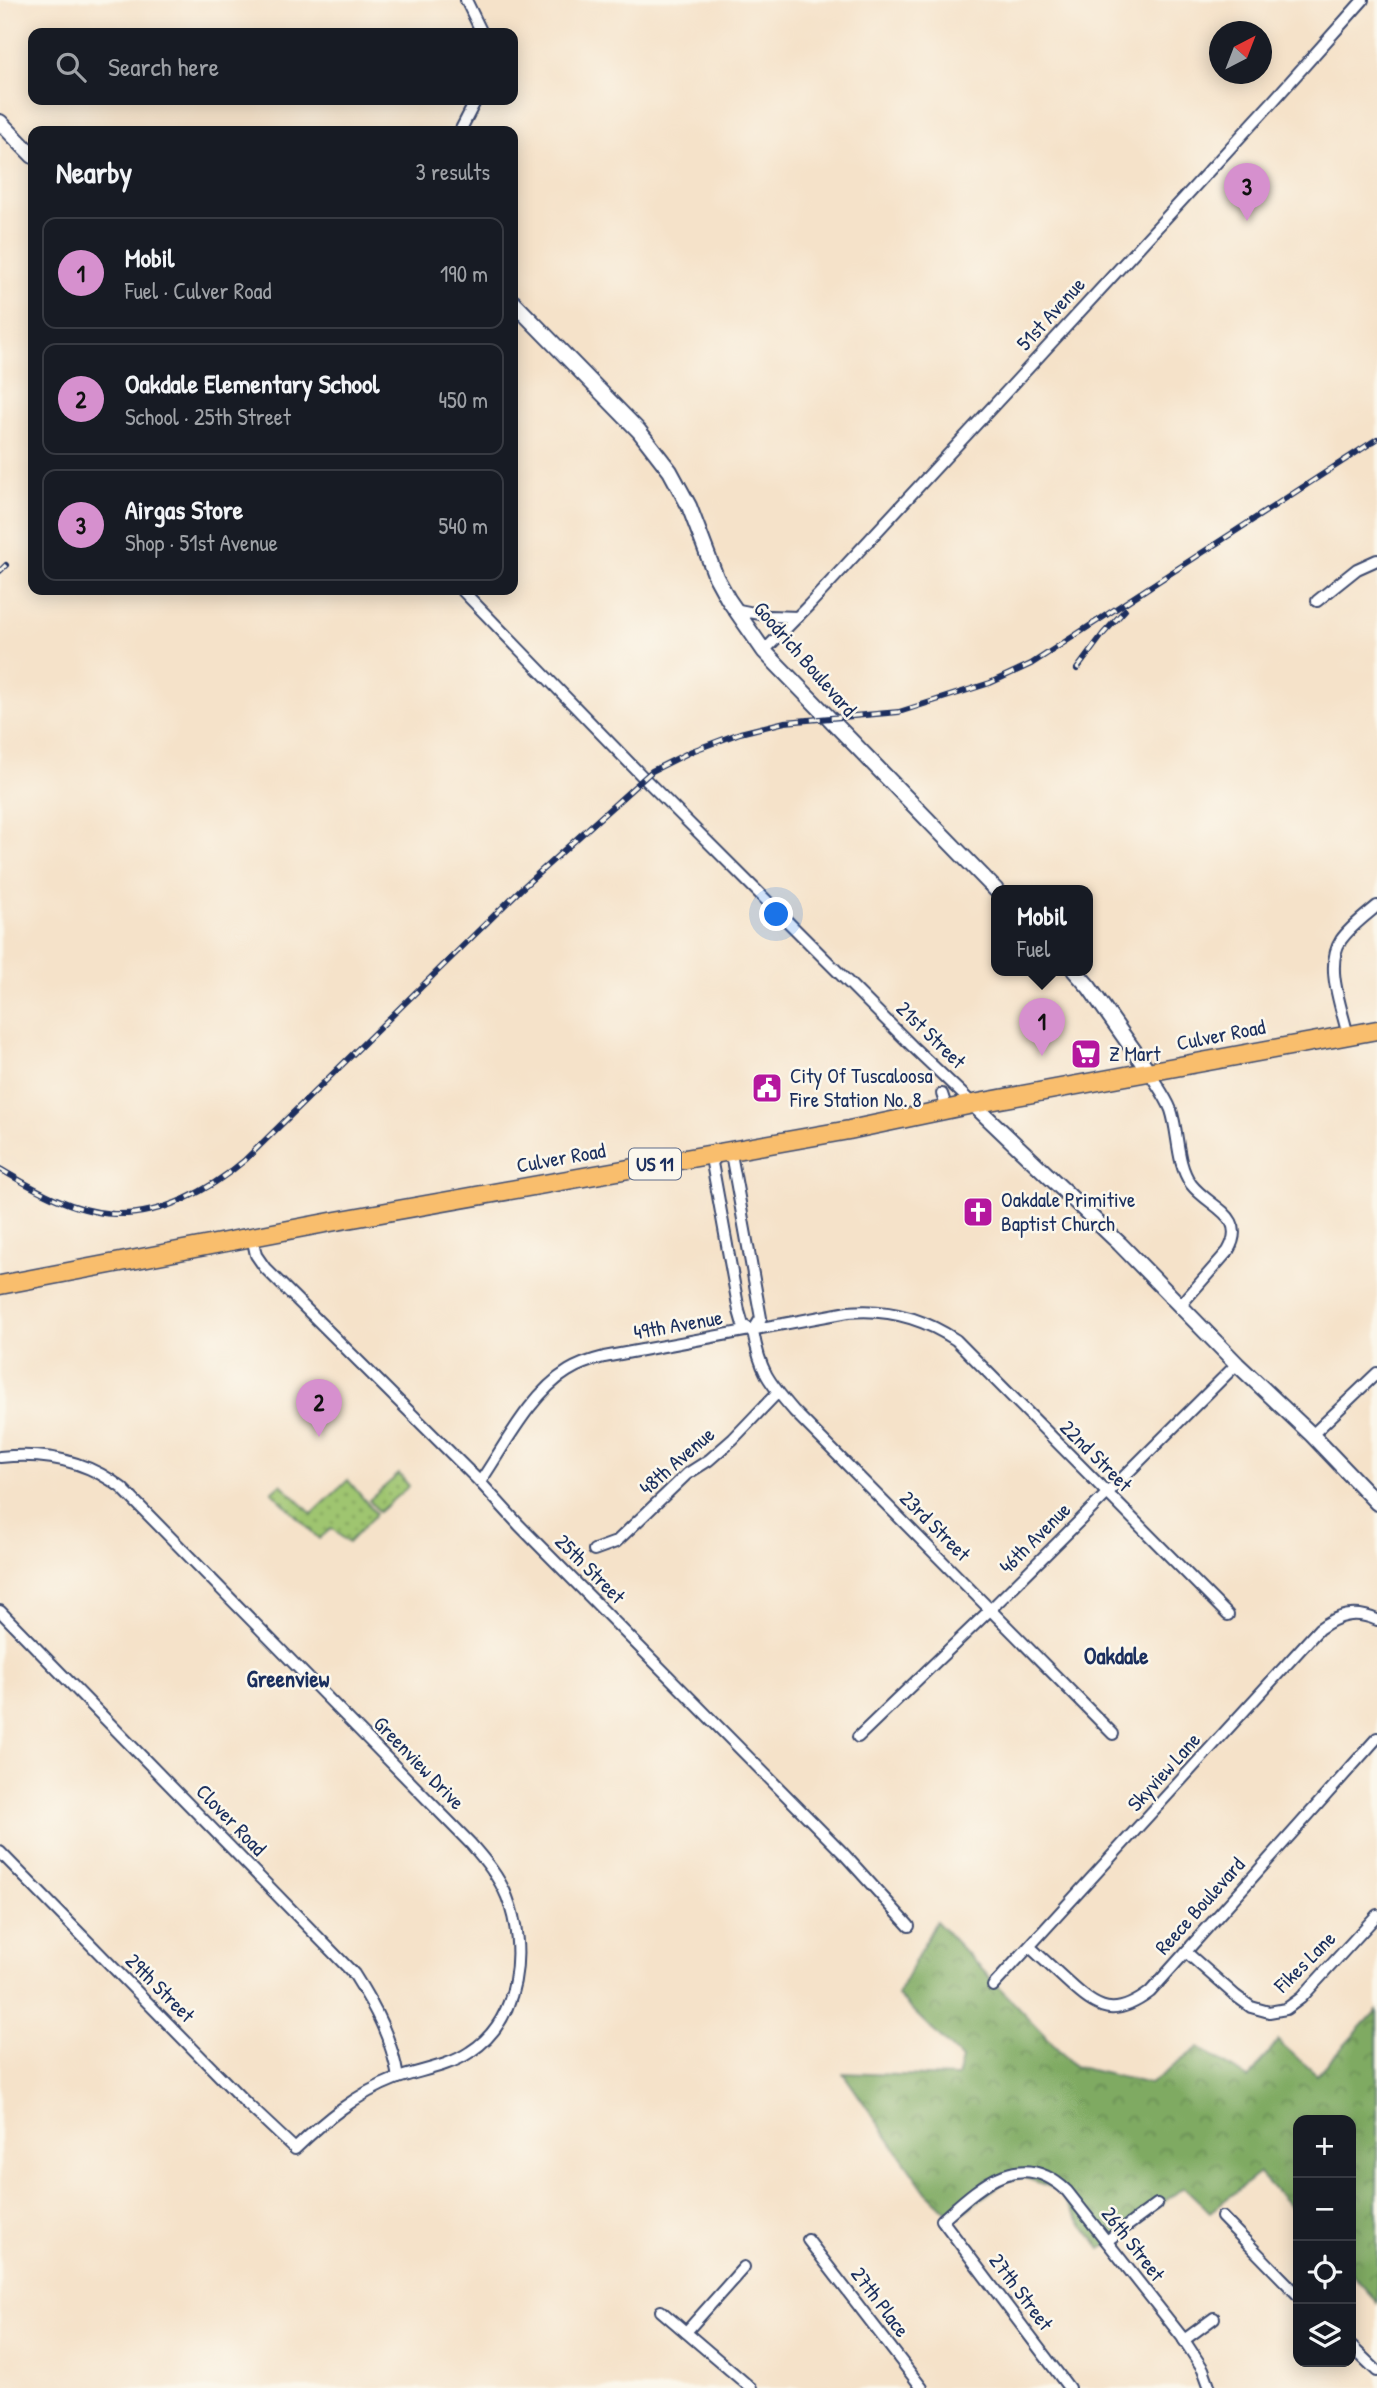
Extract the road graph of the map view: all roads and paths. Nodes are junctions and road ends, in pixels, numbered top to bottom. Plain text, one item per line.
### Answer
1 (466, 0) edge
2 (1363, 0) edge
3 (480, 28) edge
4 (473, 105) edge
5 (0, 122) edge
6 (463, 126) edge
7 (28, 151) edge
8 (518, 307) edge
9 (1377, 560) edge
10 (467, 595) edge
11 (1317, 601) dead end
12 (734, 609) junction
13 (798, 617) junction
14 (764, 651) junction
15 (991, 885) edge
16 (1377, 906) edge
17 (1079, 976) edge
18 (1377, 1030) edge
19 (1348, 1035) junction
20 (1149, 1072) junction
21 (973, 1104) junction
22 (721, 1151) junction
23 (252, 1237) junction
24 (0, 1285) edge
25 (1180, 1306) junction
26 (935, 1327) joint
27 (753, 1331) junction
28 (1237, 1364) junction
29 (1377, 1373) edge
30 (778, 1392) junction
31 (1312, 1435) junction
32 (0, 1457) edge
33 (480, 1482) junction
34 (1106, 1493) junction
35 (1377, 1503) edge
36 (594, 1550) dead end
37 (991, 1609) junction
38 (0, 1611) edge
39 (1228, 1615) dead end
40 (1377, 1620) edge
41 (1113, 1734) dead end
42 (858, 1737) dead end
43 (1377, 1738) edge
44 (0, 1852) edge
45 (1377, 1915) edge
46 (909, 1926) dead end
47 (1031, 1948) junction
48 (1186, 1952) junction
49 (993, 1986) dead end
50 (398, 2078) junction
51 (295, 2149) joint
52 (1157, 2204) dead end
53 (1222, 2217) dead end
54 (942, 2220) joint
55 (808, 2240) dead end
56 (1108, 2240) junction
57 (744, 2267) dead end
58 (1293, 2290) edge
59 (661, 2311) dead end
60 (1214, 2318) dead end
61 (686, 2332) junction
62 (1184, 2340) junction
63 (1356, 2351) edge
64 (1377, 2371) edge
65 (919, 2387) edge
66 (751, 2388) edge
67 (1069, 2388) edge
68 (1210, 2388) edge

1 - 3 street
2 - 13 street, 51st Avenue
4 - 6 street
5 - 7 street
8 - 12 street, Goodrich Boulevard
9 - 11 street
10 - 21 street, 21st Street
12 - 13 street
12 - 14 street, Goodrich Boulevard
13 - 14 street, 51st Avenue
14 - 15 street, Goodrich Boulevard
16 - 19 street
17 - 20 street
18 - 19 main road, Culver Road / US 11
19 - 20 main road, Culver Road / US 11
20 - 21 main road, Culver Road / US 11
20 - 25 street
21 - 22 main road, Culver Road / US 11
21 - 25 street, 21st Street
22 - 23 main road, Culver Road / US 11
22 - 27 street, 23rd Street
22 - 27 street, 23rd Street
23 - 24 main road, Culver Road / US 11
23 - 33 street, 25th Street
25 - 28 street, 21st Street
26 - 27 street, 49th Avenue
26 - 34 street, 22nd Street
27 - 30 street, 23rd Street
27 - 33 street, 49th Avenue
28 - 31 street, 21st Street
28 - 34 street, 46th Avenue
29 - 31 street
30 - 36 street, 48th Avenue
30 - 37 street, 23rd Street
31 - 35 street, 21st Street
32 - 50 street, Greenview Drive
33 - 46 street, 25th Street
34 - 37 street, 46th Avenue
34 - 39 street, 22nd Street
37 - 41 street, 23rd Street
37 - 42 street, 46th Avenue
38 - 50 street, Clover Road
40 - 47 street, Skyview Lane
43 - 48 street, Reece Boulevard
44 - 51 street, 29th Street
45 - 48 street, Fikes Lane
47 - 48 street, Reece Boulevard
47 - 49 street, Skyview Lane
50 - 51 street, Greenview Drive
52 - 56 street
53 - 58 street
54 - 56 street, 26th Street
54 - 67 street, 27th Street
55 - 65 street, 27th Place
56 - 62 street, 26th Street
57 - 61 street
59 - 61 street
60 - 62 street
61 - 66 street
62 - 68 street, 26th Street
63 - 64 street

